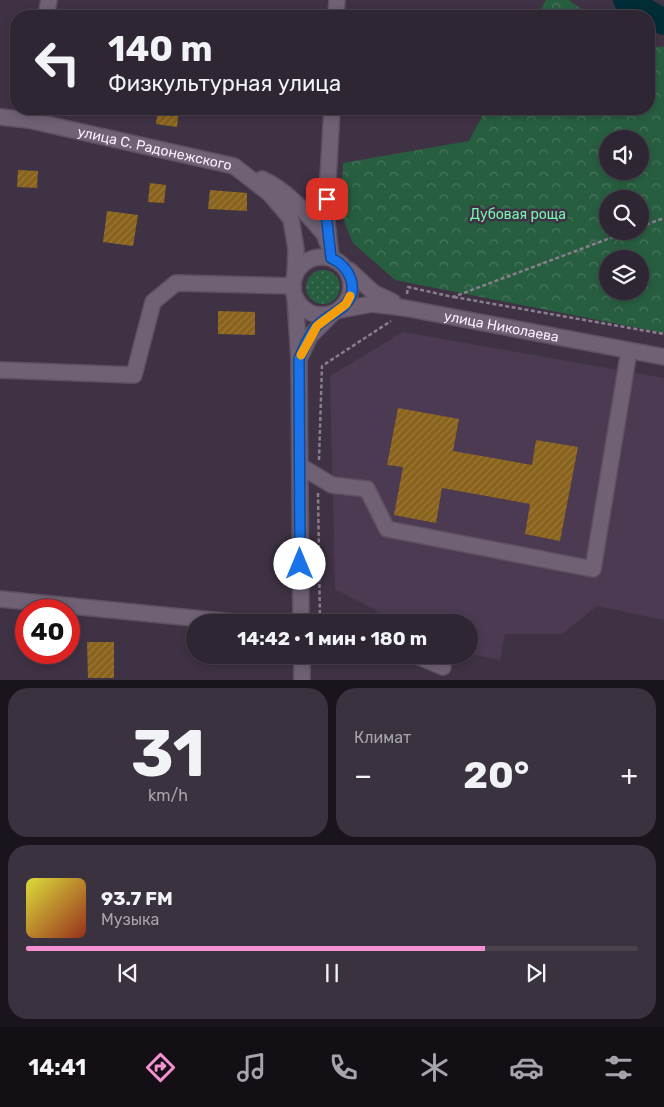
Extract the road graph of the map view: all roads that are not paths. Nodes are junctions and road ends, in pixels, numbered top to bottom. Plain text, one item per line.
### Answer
1 (29, 115) edge
2 (332, 115) edge
3 (0, 117) edge
4 (234, 166) junction
5 (331, 258) junction
6 (345, 266) junction
7 (294, 287) junction
8 (405, 308) junction
9 (335, 312) junction
10 (630, 351) junction
11 (664, 357) edge
12 (299, 359) junction
13 (0, 370) edge
14 (300, 466) junction
15 (0, 599) edge
16 (301, 614) edge
17 (186, 617) edge
18 (302, 664) edge
19 (436, 664) edge
20 (443, 667) dead end
21 (302, 680) edge

1 - 3 street, улица С. Радонежского
1 - 4 street, улица С. Радонежского
2 - 5 street
4 - 5 street
4 - 7 street, улица С. Радонежского
5 - 6 street
5 - 7 street
6 - 8 street
6 - 9 street
7 - 9 street
7 - 12 street, улица С. Радонежского
7 - 13 street
8 - 9 street, улица Николаева
8 - 10 street, улица Николаева
9 - 12 street
10 - 11 street, улица Николаева
10 - 14 street
12 - 14 street, улица С. Радонежского
14 - 16 street, улица С. Радонежского
15 - 17 street
18 - 21 street
19 - 20 street

